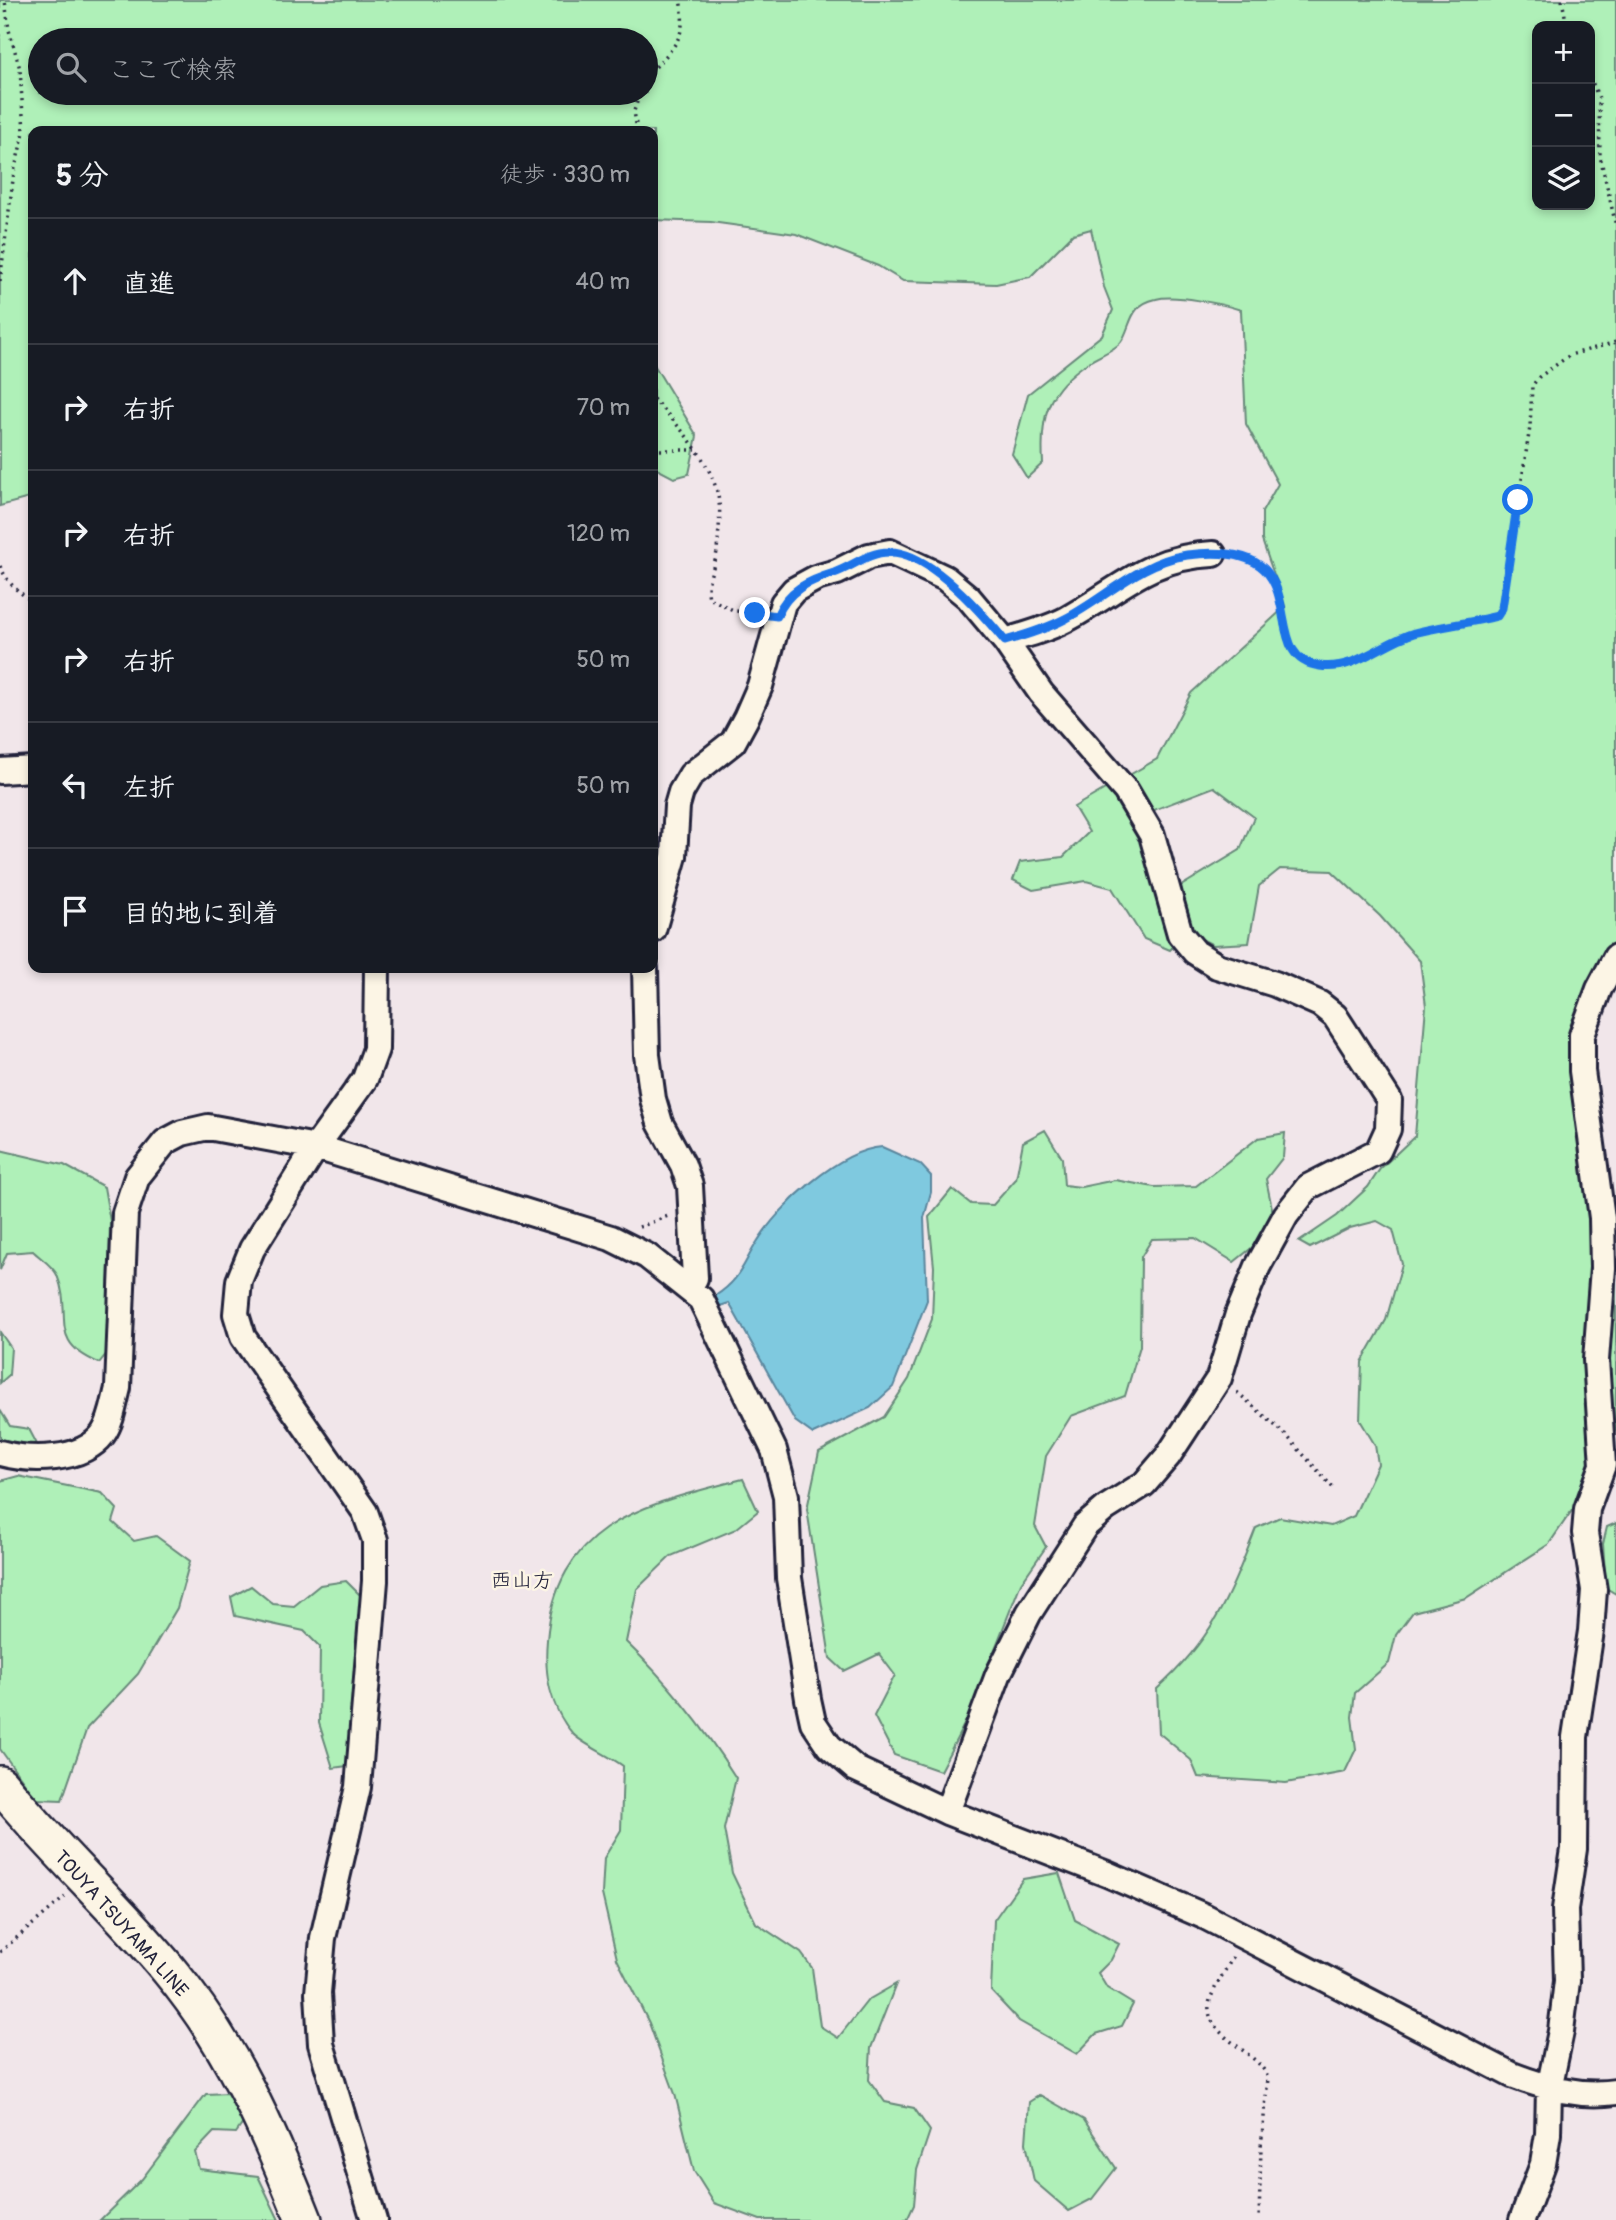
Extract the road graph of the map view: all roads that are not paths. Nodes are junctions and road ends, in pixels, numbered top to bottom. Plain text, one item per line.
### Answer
1 (1213, 554) road end
2 (1005, 641) junction
3 (28, 769) edge
4 (0, 771) edge
5 (658, 912) edge
6 (1616, 957) edge
7 (377, 973) edge
8 (645, 973) edge
9 (316, 1147) junction
10 (700, 1301) junction
11 (0, 1453) edge
12 (0, 1784) edge
13 (947, 1812) junction
14 (1616, 2076) edge
15 (1549, 2089) junction
16 (1577, 2092) junction
17 (1616, 2092) edge
18 (304, 2220) edge
19 (374, 2220) edge
20 (1522, 2220) edge

1 - 2 street
2 - 5 street
2 - 13 street
3 - 4 street
6 - 15 street
7 - 9 street
8 - 10 street
9 - 10 street
9 - 11 street
9 - 19 street
10 - 13 street
12 - 18 main road, TOUYA TSUYAMA LINE
13 - 15 street
14 - 16 street
15 - 16 street
15 - 20 street
16 - 17 street

